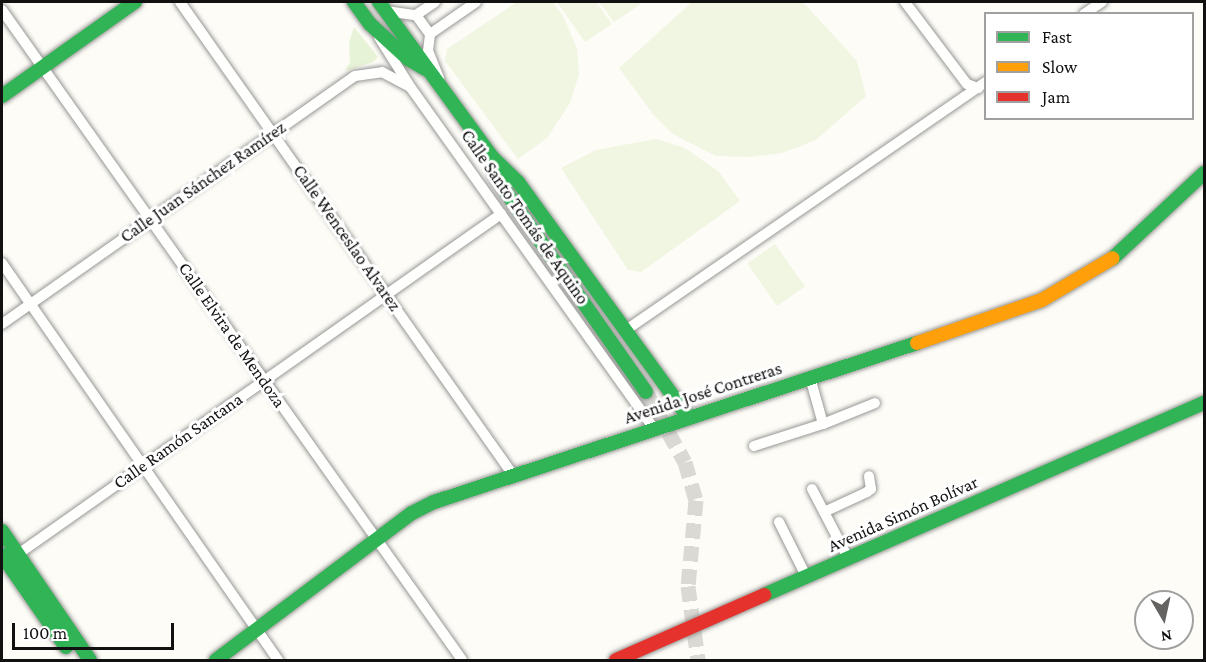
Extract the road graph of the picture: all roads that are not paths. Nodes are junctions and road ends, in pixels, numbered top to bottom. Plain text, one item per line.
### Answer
1 (135, 2) edge
2 (180, 2) edge
3 (354, 2) edge
4 (435, 2) edge
5 (476, 2) edge
6 (905, 2) edge
7 (1102, 2) edge
8 (382, 6) edge
9 (2, 10) edge
10 (1087, 12) edge
11 (416, 15) junction
12 (370, 24) junction
13 (430, 34) junction
14 (42, 68) junction
15 (426, 70) junction
16 (982, 85) edge
17 (441, 87) junction
18 (411, 88) junction
19 (2, 96) edge
20 (273, 133) junction
21 (492, 157) junction
22 (1204, 173) edge
23 (501, 214) junction
24 (150, 219) junction
25 (2, 263) edge
26 (386, 295) junction
27 (30, 304) junction
28 (2, 324) edge
29 (626, 330) junction
30 (810, 377) junction
31 (264, 381) junction
32 (646, 392) tunnel mouth
33 (875, 403) dead end
34 (1204, 403) edge
35 (689, 418) junction
36 (823, 424) junction
37 (654, 429) junction
38 (754, 446) dead end
39 (143, 465) junction
40 (513, 475) junction
41 (869, 476) dead end
42 (812, 489) dead end
43 (824, 512) junction
44 (779, 522) dead end
45 (2, 531) edge
46 (376, 540) junction
47 (848, 558) junction
48 (7, 559) edge
49 (806, 576) junction
50 (258, 629) junction
51 (75, 660) edge
52 (90, 660) edge
53 (216, 660) edge
54 (278, 660) edge
55 (462, 660) edge
56 (616, 660) edge

1 - 14 main road
2 - 20 street, Calle Wenceslao Alvarez
3 - 12 main road, Calle Santo Tomás de Aquino
4 - 11 street
5 - 13 street
6 - 16 street
7 - 10 street
8 - 11 street
8 - 15 main road, Calle Santo Tomás de Aquino
9 - 14 street, Calle Elvira de Mendoza
11 - 13 street
12 - 15 main road, Calle Santo Tomás de Aquino
12 - 18 street, Calle Santo Tomás de Aquino
13 - 17 street
14 - 19 main road
14 - 24 street, Calle Elvira de Mendoza
15 - 17 main road, Calle Santo Tomás de Aquino
16 - 29 street
17 - 21 main road, Calle Santo Tomás de Aquino
18 - 20 street, Calle Juan Sánchez Ramírez
18 - 23 street, Calle Santo Tomás de Aquino
20 - 24 street, Calle Juan Sánchez Ramírez
20 - 26 street, Calle Wenceslao Alvarez
21 - 29 main road, Calle Santo Tomás de Aquino
21 - 32 main road
22 - 30 main road, Avenida José Contreras
23 - 26 street, Calle Ramón Santana
23 - 37 street, Calle Santo Tomás de Aquino
24 - 27 street, Calle Juan Sánchez Ramírez
24 - 31 street, Calle Elvira de Mendoza
25 - 27 street
26 - 31 street, Calle Ramón Santana
26 - 40 street, Calle Wenceslao Alvarez
27 - 28 street, Calle Juan Sánchez Ramírez
27 - 39 street
29 - 35 main road, Calle Santo Tomás de Aquino
30 - 35 main road, Avenida José Contreras
30 - 36 street
31 - 39 street, Calle Ramón Santana
31 - 46 street, Calle Elvira de Mendoza
33 - 36 street
34 - 47 main road, Avenida Simón Bolívar
35 - 37 main road, Avenida José Contreras
36 - 38 street
37 - 40 main road, Avenida José Contreras
39 - 48 street, Calle Ramón Santana
39 - 50 street
40 - 46 main road, Avenida José Contreras
41 - 43 street
42 - 43 street
43 - 47 street
44 - 49 street
45 - 48 main road
46 - 50 main road, Avenida José Contreras
46 - 55 street, Calle Elvira de Mendoza
47 - 49 main road, Avenida Simón Bolívar
48 - 51 main road
48 - 52 main road
49 - 56 main road, Avenida Simón Bolívar
50 - 53 main road, Avenida José Contreras
50 - 54 street

